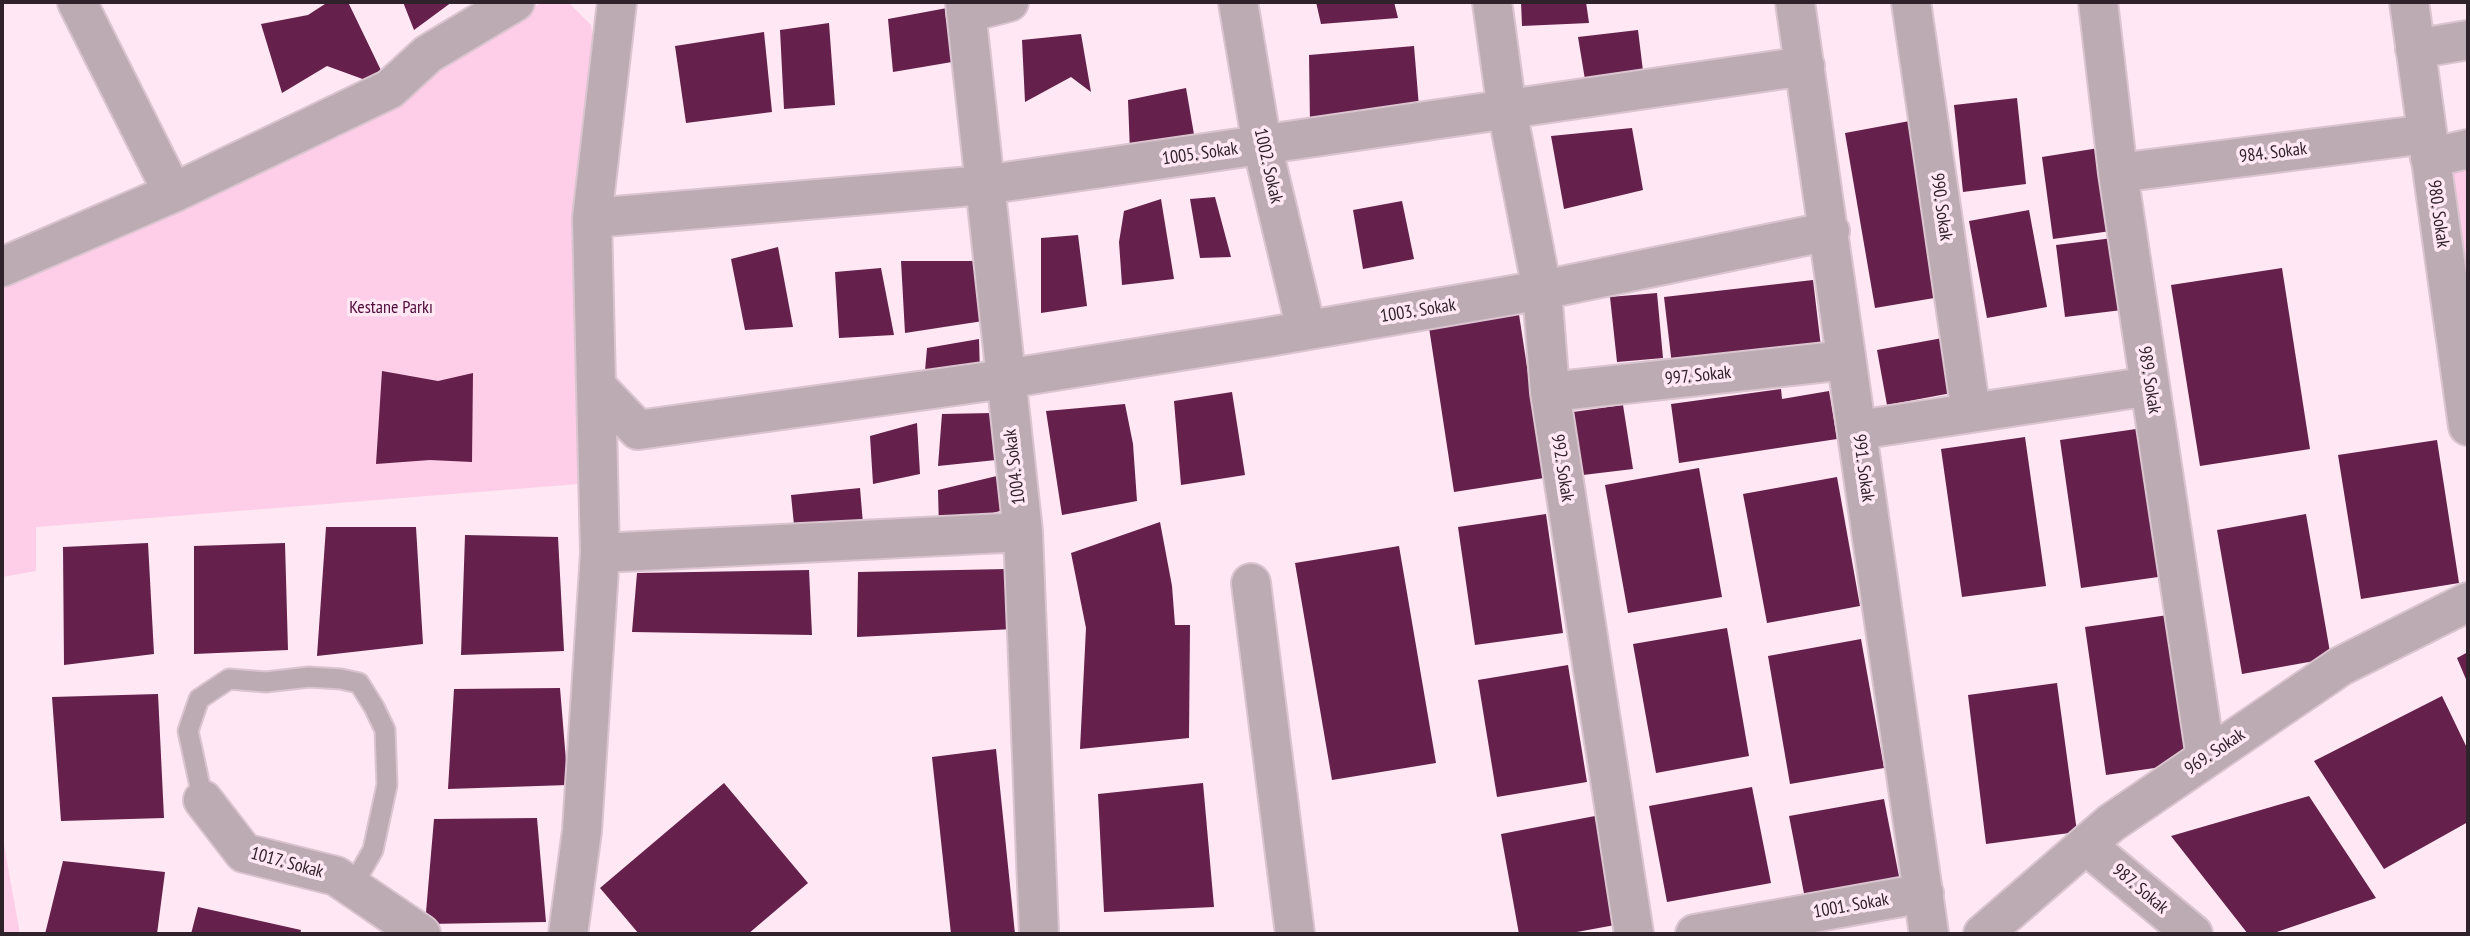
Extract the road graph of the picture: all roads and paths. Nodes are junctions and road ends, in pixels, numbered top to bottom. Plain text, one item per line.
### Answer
1 (77, 2) edge
2 (515, 2) edge
3 (617, 2) edge
4 (1009, 2) edge
5 (1238, 2) edge
6 (1492, 2) edge
7 (1795, 2) edge
8 (1911, 2) edge
9 (2098, 2) edge
10 (2409, 2) edge
11 (965, 7) edge
12 (2468, 40) edge
13 (2415, 49) junction
14 (1805, 66) junction
15 (1507, 110) junction
16 (1262, 145) junction
17 (2429, 146) junction
18 (2468, 149) edge
19 (2118, 173) junction
20 (984, 185) junction
21 (173, 193) junction
22 (592, 218) junction
23 (1830, 232) junction
24 (2, 267) edge
25 (1542, 290) junction
26 (1306, 329) junction
27 (1846, 360) junction
28 (1005, 379) junction
29 (596, 386) junction
30 (2150, 386) junction
31 (1550, 391) junction
32 (1971, 413) junction
33 (2468, 426) edge
34 (1858, 430) junction
35 (1023, 532) junction
36 (600, 553) junction
37 (1251, 583) dead end
38 (2468, 602) edge
39 (2206, 758) junction
40 (203, 800) joint
41 (2086, 845) junction
42 (352, 887) junction
43 (1924, 893) junction
44 (421, 934) edge
45 (568, 934) edge
46 (1039, 934) edge
47 (1295, 934) edge
48 (1634, 934) edge
49 (1695, 934) edge
50 (1929, 934) edge
51 (1983, 934) edge
52 (2193, 934) edge

1 - 21 street
2 - 21 street
3 - 22 street
4 - 11 street
5 - 16 street, 1002. Sokak
6 - 15 street, 992. Sokak
7 - 14 street, 991. Sokak
8 - 32 street, 990. Sokak
9 - 19 street, 989. Sokak
10 - 13 street, 980. Sokak
11 - 20 street, 1004. Sokak
12 - 13 street
13 - 17 street, 980. Sokak
14 - 15 street, 1005. Sokak
14 - 23 street, 991. Sokak
15 - 16 street, 1005. Sokak
15 - 25 street, 992. Sokak
16 - 20 street, 1005. Sokak
16 - 26 street, 1002. Sokak
17 - 18 street, 984. Sokak
17 - 19 street, 984. Sokak
17 - 33 street, 980. Sokak
19 - 30 street, 989. Sokak
20 - 22 street, 1005. Sokak
20 - 28 street, 1004. Sokak
21 - 24 street
22 - 29 street
23 - 25 street, 1003. Sokak
23 - 27 street, 991. Sokak
25 - 26 street, 1003. Sokak
25 - 31 street, 992. Sokak
26 - 28 street, 1003. Sokak
27 - 31 street, 997. Sokak
27 - 34 street, 991. Sokak
28 - 29 street, 1003. Sokak
28 - 35 street, 1004. Sokak
29 - 36 street
30 - 32 street
30 - 39 street, 989. Sokak
31 - 48 street, 992. Sokak
32 - 34 street
34 - 43 street, 991. Sokak
35 - 36 street
35 - 46 street, 1004. Sokak
36 - 45 street
37 - 47 street
38 - 39 street, 969. Sokak
39 - 41 street, 969. Sokak
40 - 42 street, 1017. Sokak
40 - 42 lane
41 - 51 street, 969. Sokak
41 - 52 street, 987. Sokak
42 - 44 street, 1017. Sokak
43 - 49 street, 1001. Sokak
43 - 50 street, 991. Sokak

